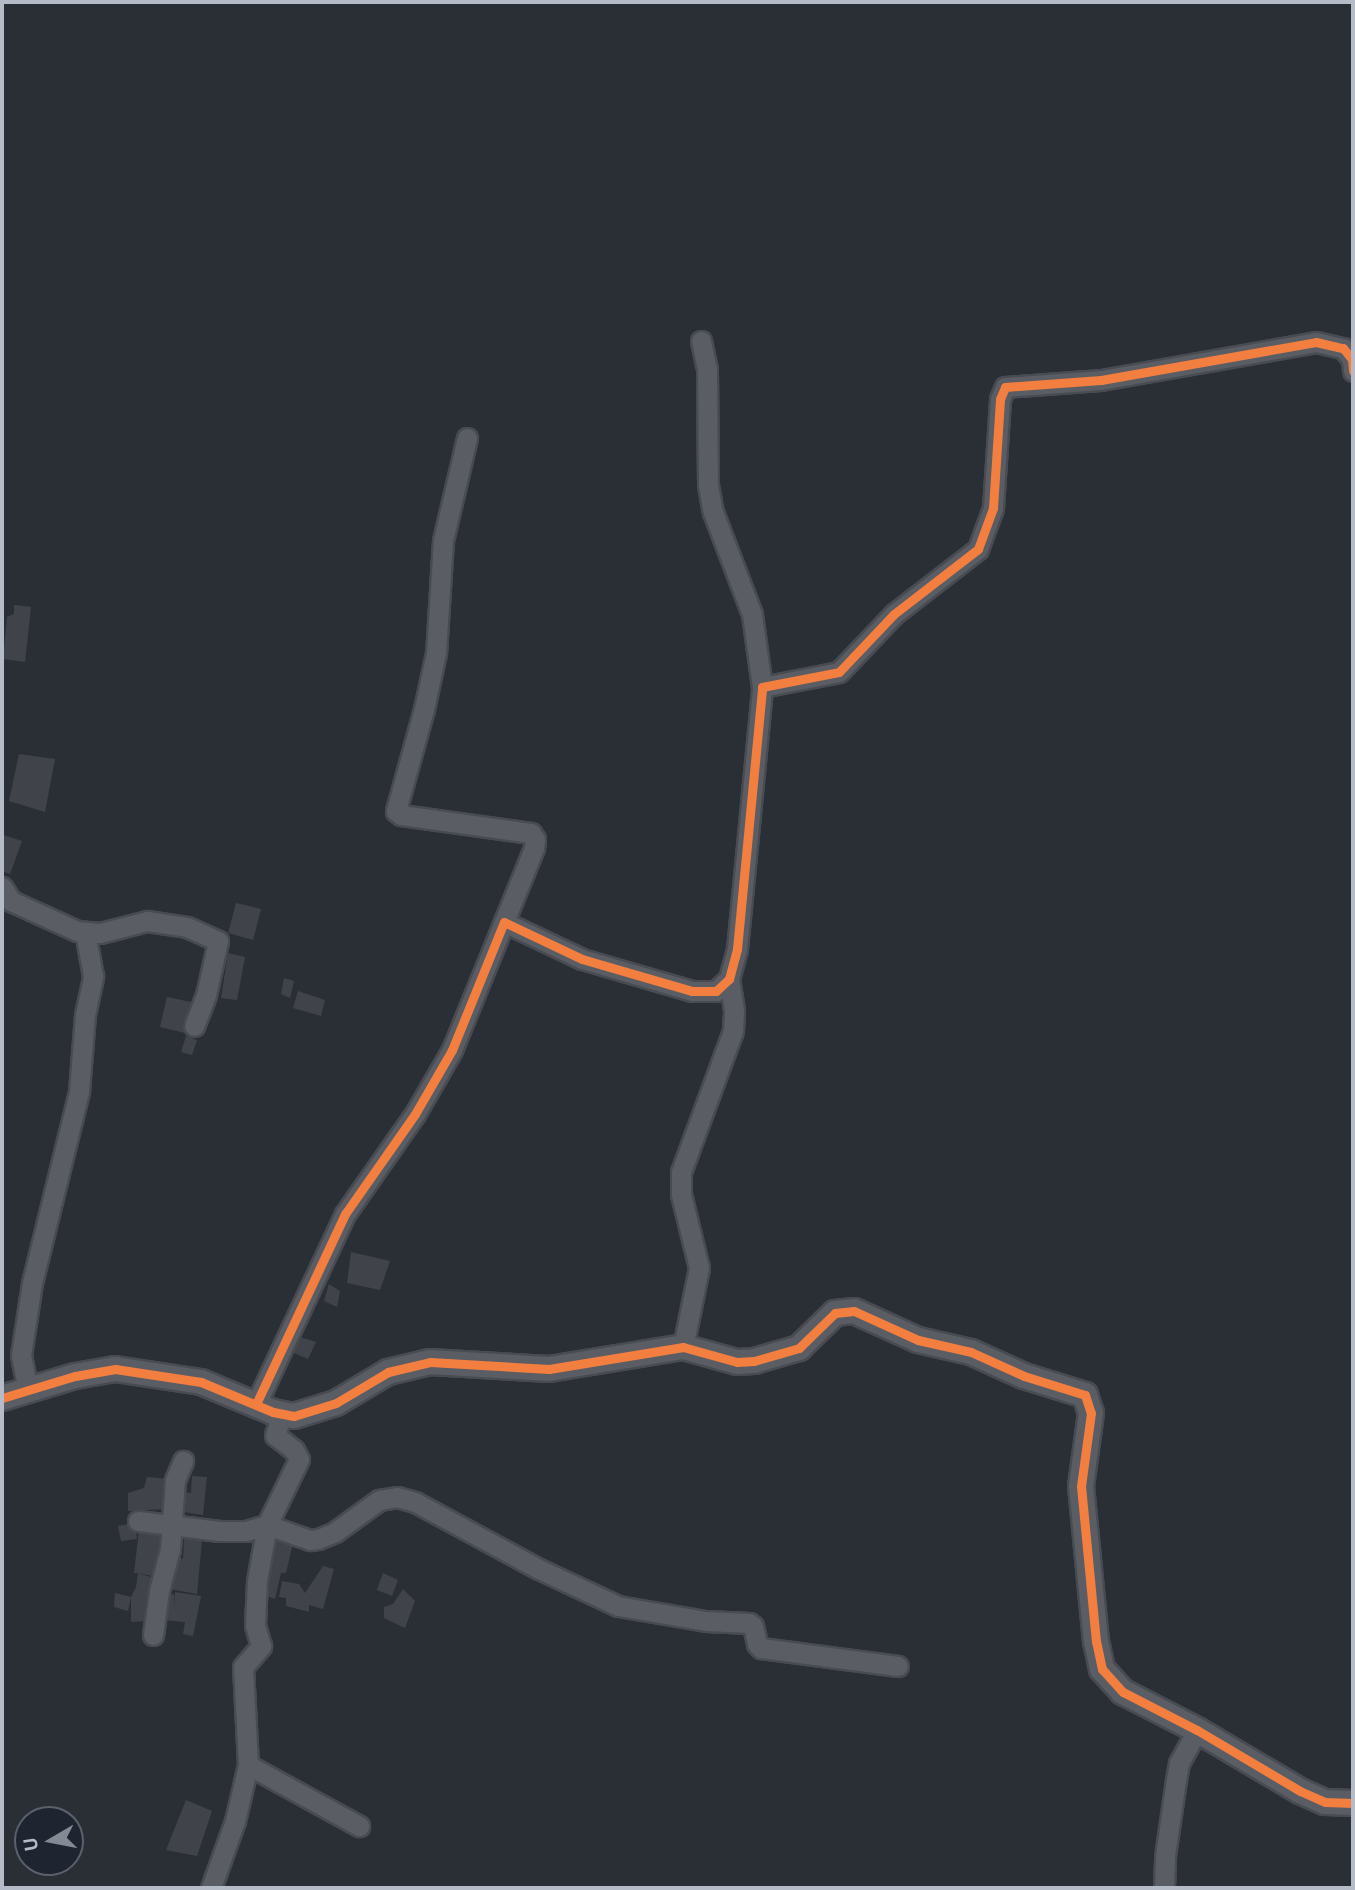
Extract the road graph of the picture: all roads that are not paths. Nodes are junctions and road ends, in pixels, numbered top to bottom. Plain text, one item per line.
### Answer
1 (701, 341) dead end
2 (1353, 371) edge
3 (467, 438) dead end
4 (762, 687) junction
5 (2, 887) edge
6 (504, 922) junction
7 (85, 932) junction
8 (729, 979) junction
9 (194, 1026) dead end
10 (683, 1347) junction
11 (28, 1391) junction
12 (2, 1398) edge
13 (256, 1404) junction
14 (282, 1415) junction
15 (183, 1461) dead end
16 (138, 1521) dead end
17 (267, 1525) junction
18 (171, 1527) junction
19 (153, 1635) dead end
20 (898, 1666) dead end
21 (1197, 1730) junction
22 (248, 1765) junction
23 (1353, 1804) edge
24 (359, 1826) dead end
25 (211, 1888) edge
26 (1164, 1888) edge

1 - 4 street
2 - 4 street
3 - 6 street
4 - 8 street
5 - 7 street
6 - 8 street
6 - 13 street
7 - 9 street
7 - 11 street
8 - 10 street
10 - 14 street
10 - 21 street
11 - 12 street
11 - 13 street
13 - 14 street
14 - 17 street
15 - 18 street
16 - 18 street
17 - 18 street
17 - 20 street
17 - 22 street
18 - 19 street
21 - 23 street
21 - 26 street
22 - 24 street
22 - 25 street

